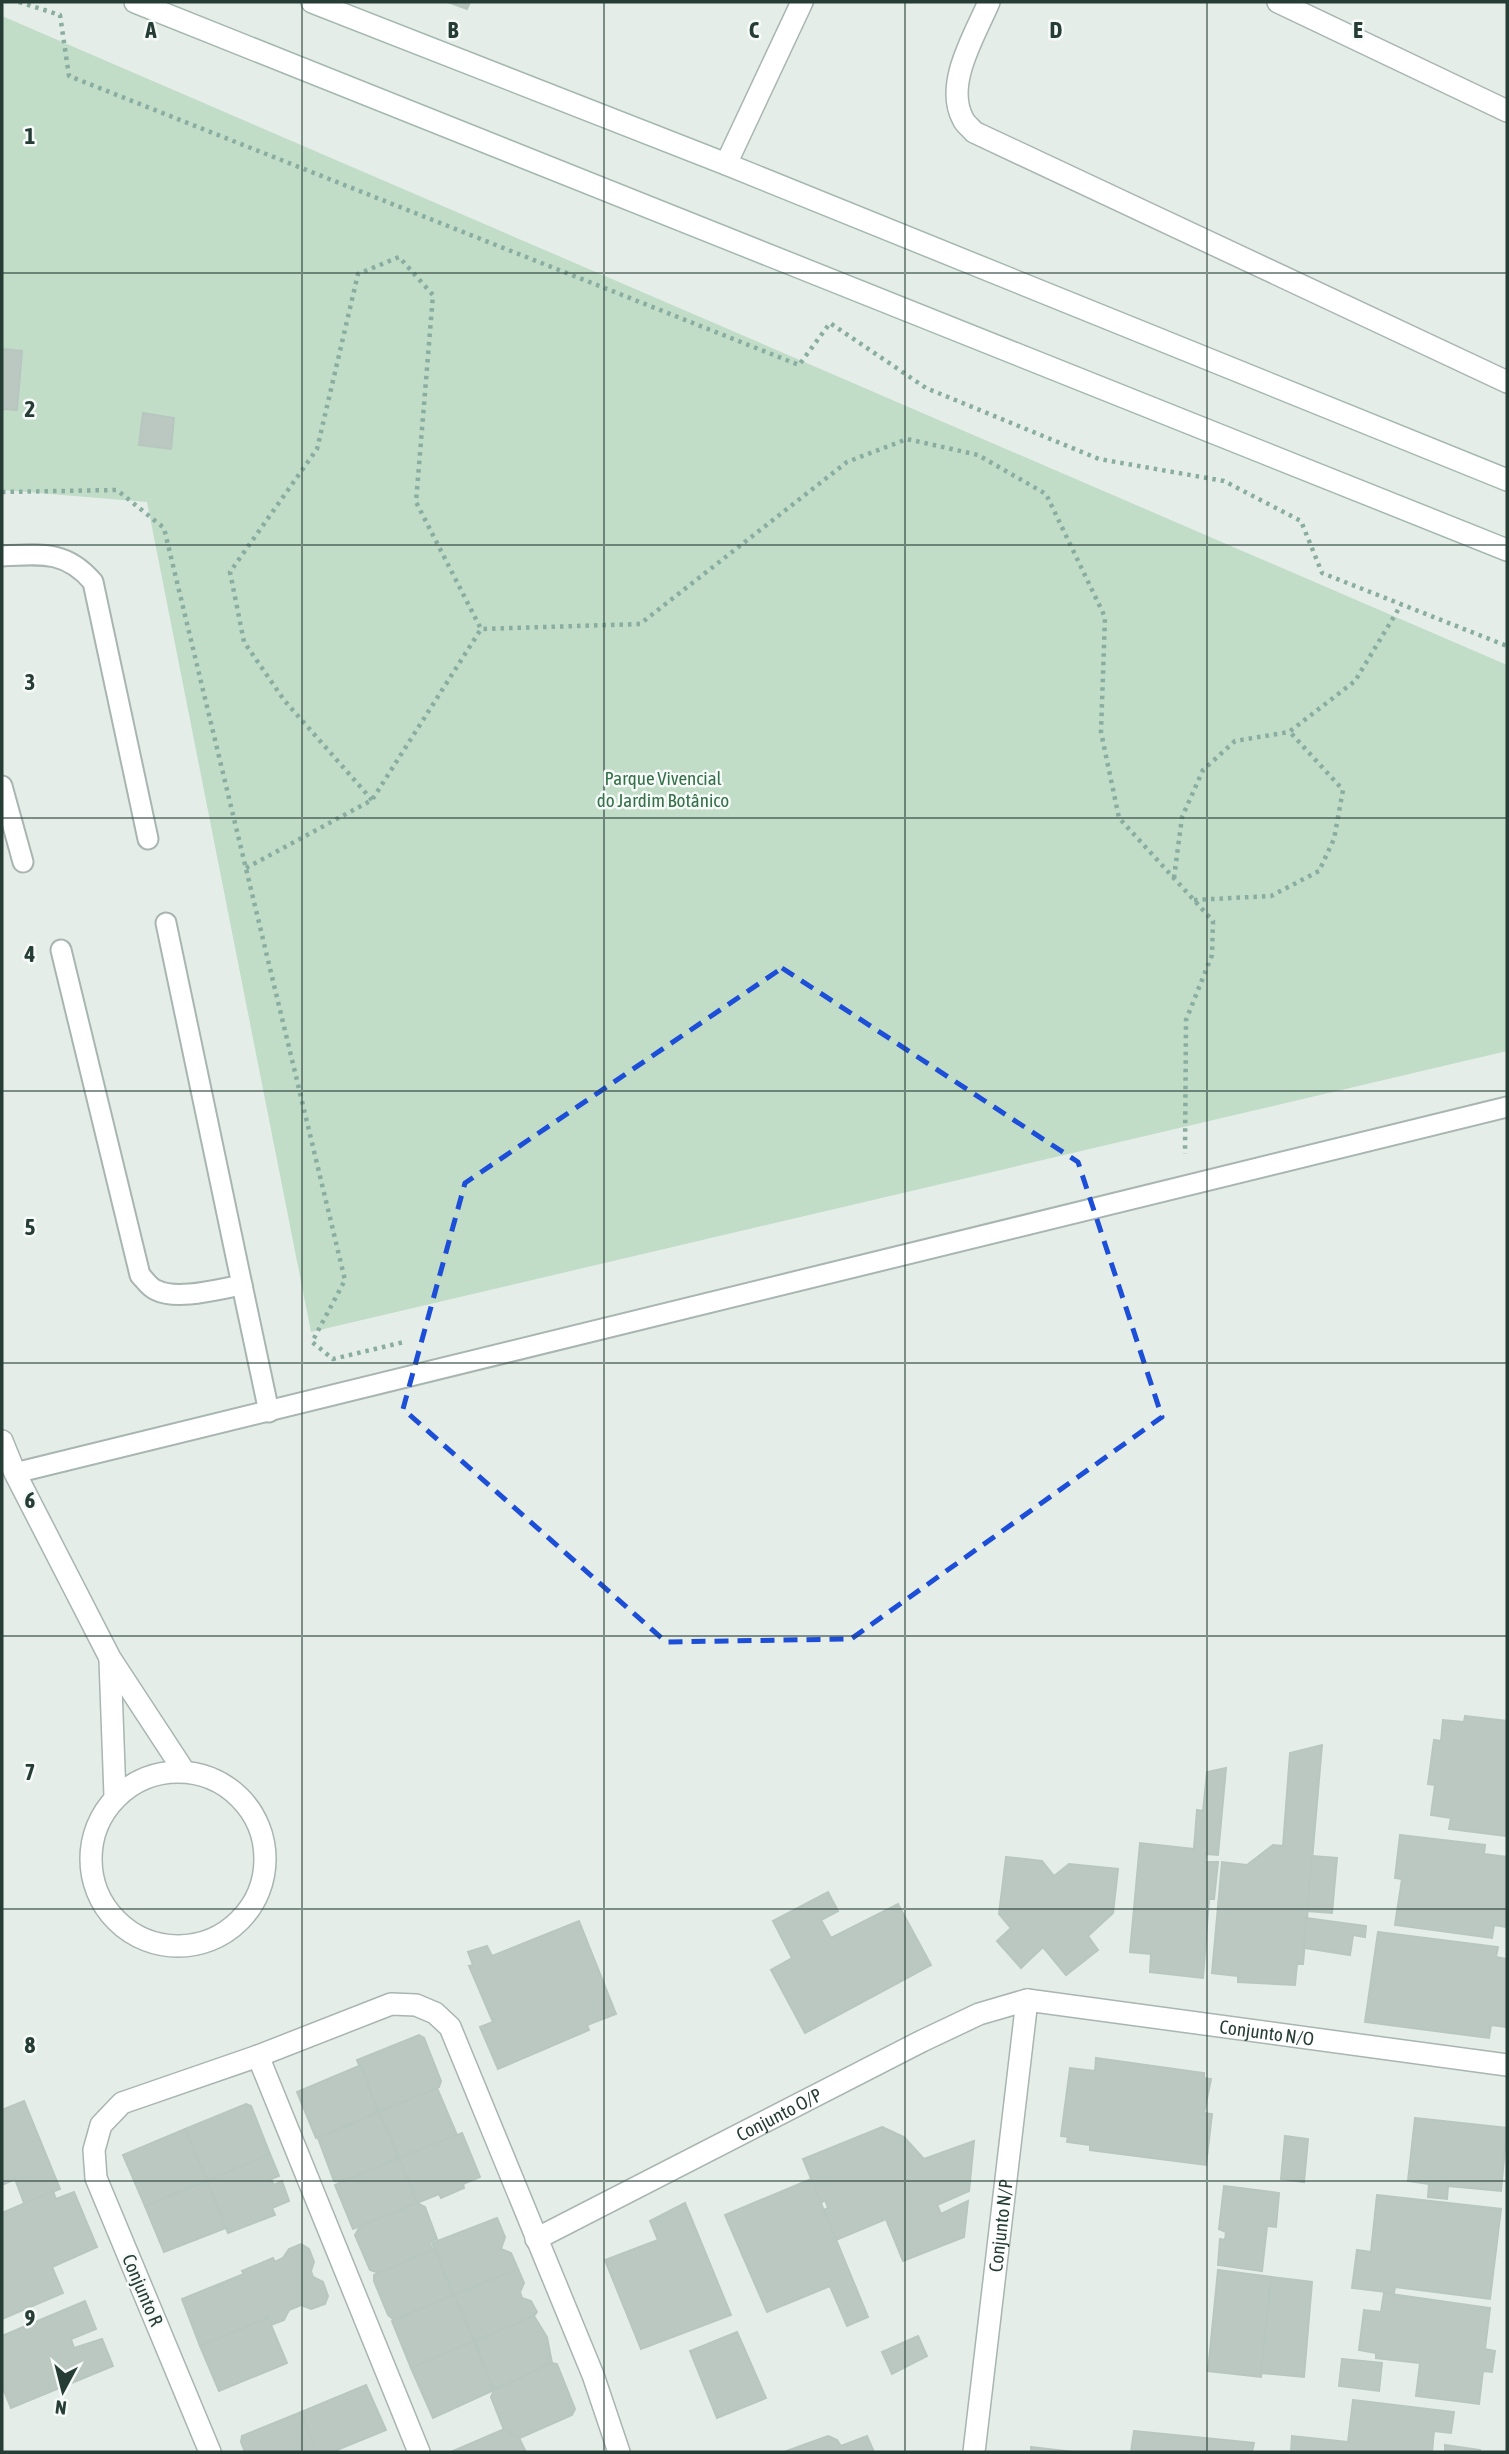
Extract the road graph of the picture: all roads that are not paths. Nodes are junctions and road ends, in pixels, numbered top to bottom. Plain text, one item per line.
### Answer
1 (135, 2) edge
2 (312, 2) edge
3 (802, 2) edge
4 (989, 2) edge
5 (1278, 2) edge
6 (1507, 111) edge
7 (726, 164) junction
8 (1507, 382) edge
9 (1507, 480) edge
10 (1507, 550) edge
11 (2, 556) edge
12 (2, 786) edge
13 (148, 839) dead end
14 (23, 862) dead end
15 (166, 923) dead end
16 (61, 950) dead end
17 (1507, 1107) edge
18 (242, 1285) junction
19 (269, 1412) junction
20 (2, 1441) edge
21 (15, 1473) junction
22 (110, 1658) junction
23 (184, 1771) junction
24 (115, 1796) junction
25 (1027, 2000) junction
26 (258, 2056) junction
27 (1507, 2065) edge
28 (536, 2239) junction
29 (211, 2452) edge
30 (419, 2452) edge
31 (619, 2452) edge
32 (974, 2452) edge

1 - 10 street
2 - 7 street
3 - 7 street
4 - 8 street
5 - 6 street
7 - 9 street
11 - 13 lane
12 - 14 lane
15 - 18 lane
16 - 18 lane
17 - 19 lane
18 - 19 lane
19 - 21 lane
20 - 21 street
21 - 22 street
22 - 23 street
22 - 24 street
23 - 24 street
23 - 24 street
25 - 27 street, Conjunto N/O
25 - 28 street, Conjunto O/P
25 - 32 street, Conjunto N/P
26 - 28 street
26 - 29 street, Conjunto R
26 - 30 street
28 - 31 street

